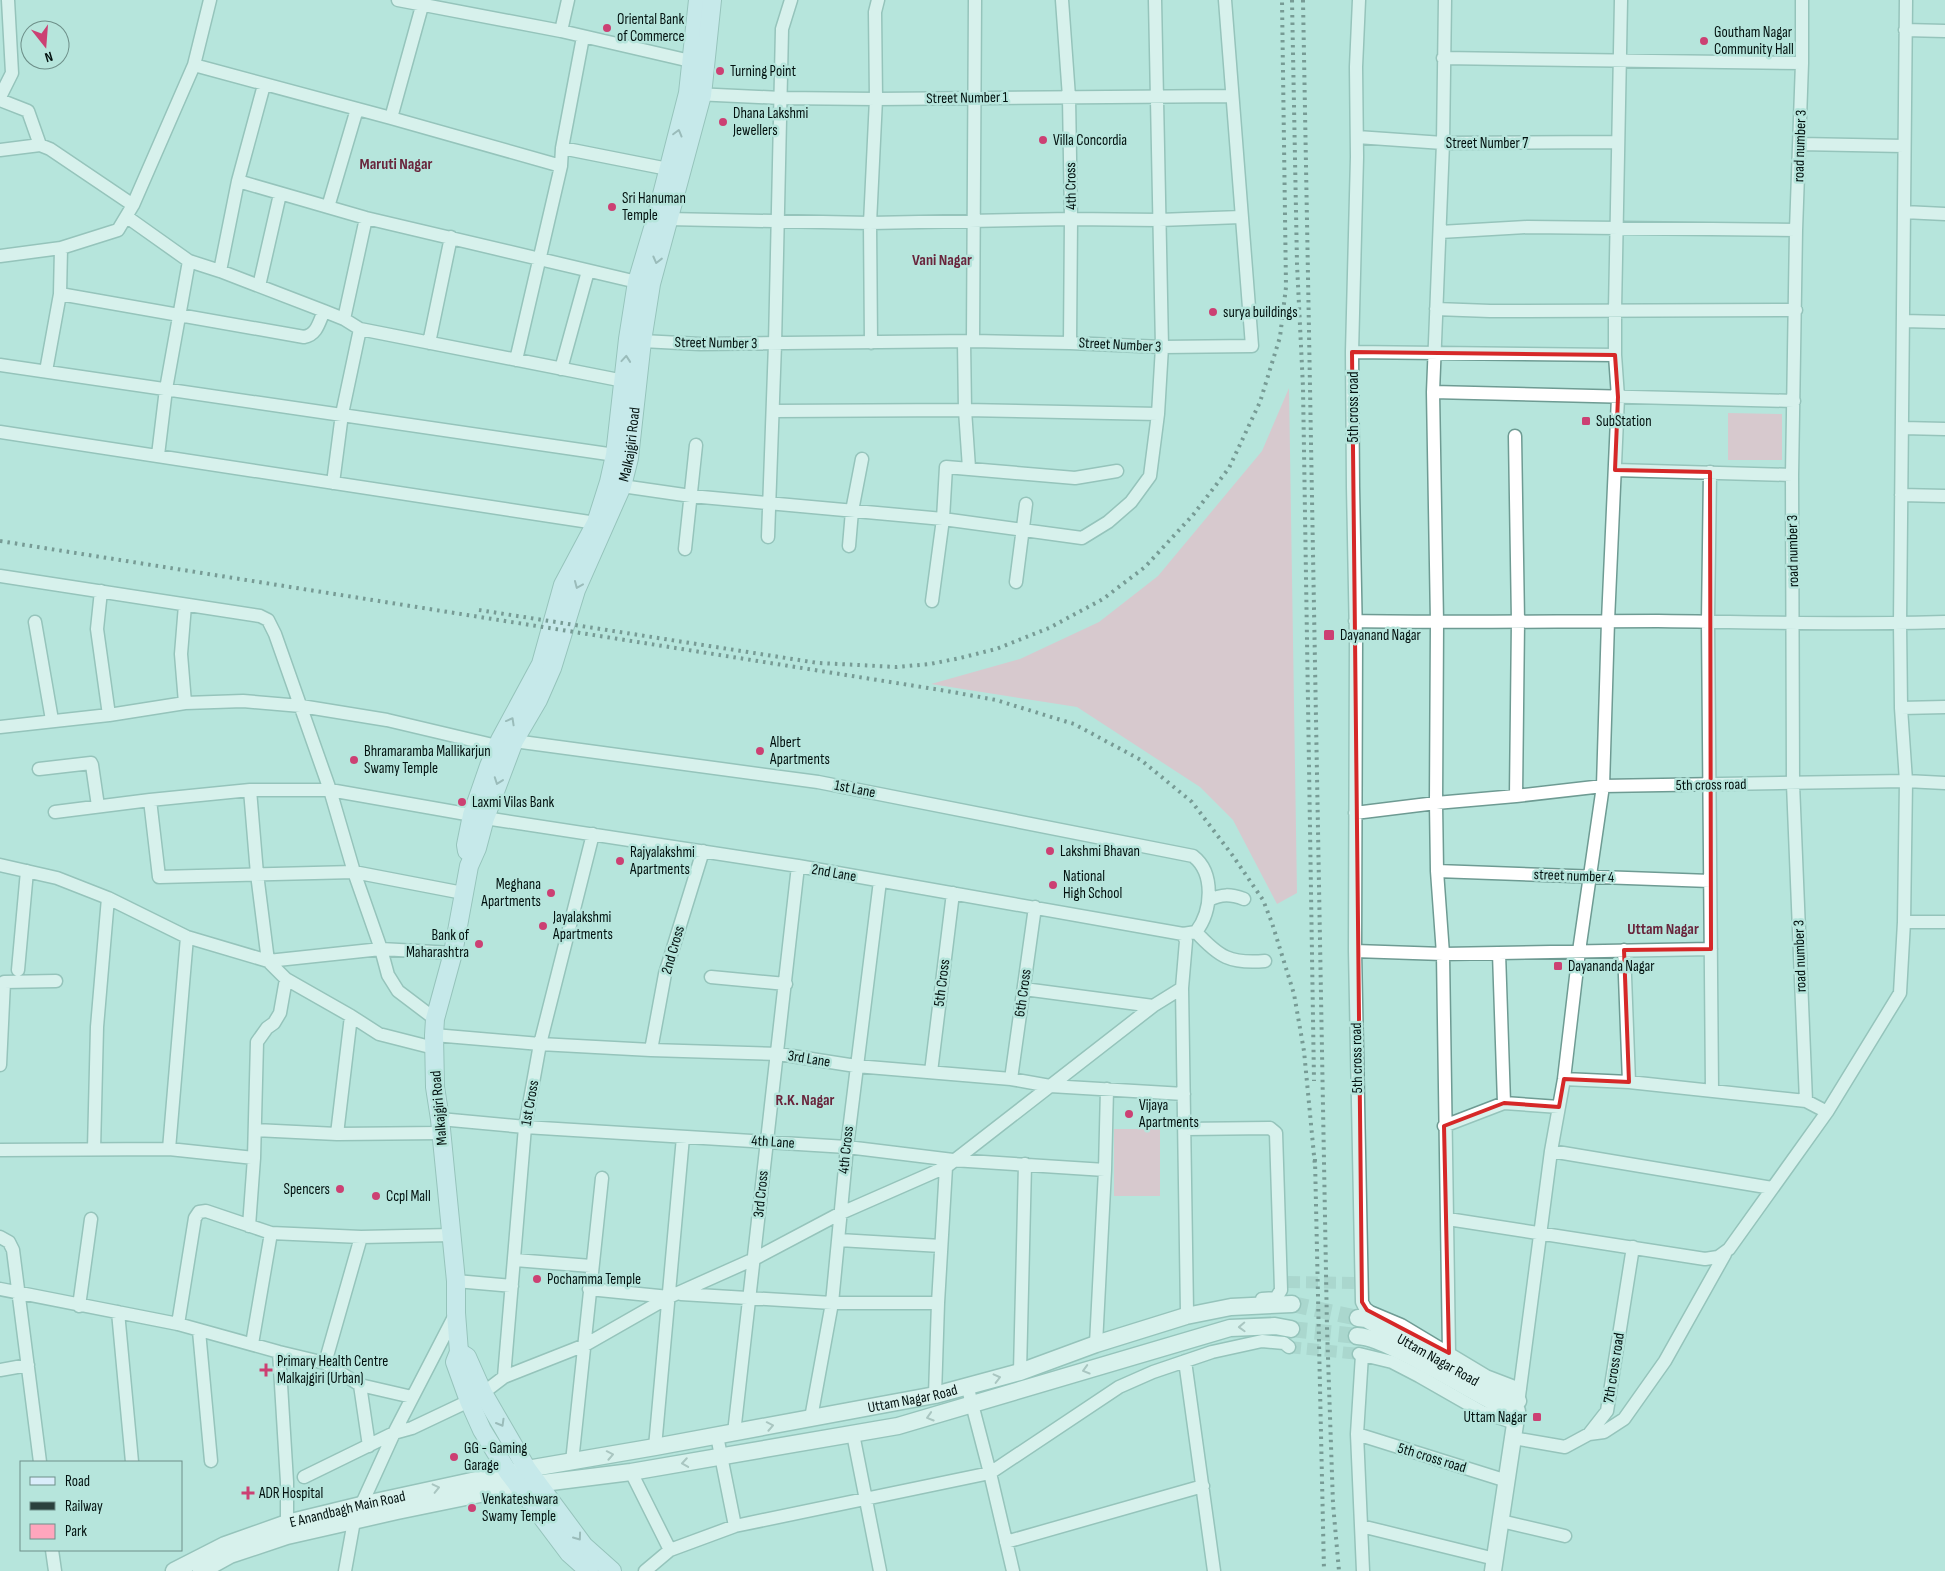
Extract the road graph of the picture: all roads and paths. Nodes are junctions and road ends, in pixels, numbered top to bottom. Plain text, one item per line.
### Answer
1 (8, 0) edge
2 (210, 0) edge
3 (398, 0) edge
4 (568, 0) edge
5 (698, 0) edge
6 (712, 0) edge
7 (791, 0) edge
8 (878, 0) edge
9 (975, 0) edge
10 (1062, 0) edge
11 (1155, 0) edge
12 (1225, 0) edge
13 (1359, 0) edge
14 (1445, 0) edge
15 (1621, 0) edge
16 (1802, 0) edge
17 (1906, 0) edge
18 (422, 6) junction
19 (1905, 30) junction
20 (561, 31) junction
21 (1945, 31) edge
22 (582, 37) junction
23 (1443, 58) junction
24 (1620, 61) junction
25 (699, 63) junction
26 (1802, 63) junction
27 (194, 65) junction
28 (264, 85) junction
29 (695, 94) junction
30 (1157, 96) junction
31 (1232, 96) junction
32 (1069, 97) junction
33 (0, 98) edge
34 (781, 98) junction
35 (876, 99) junction
36 (974, 99) junction
37 (357, 109) junction
38 (391, 118) junction
39 (1357, 137) junction
40 (1617, 142) junction
41 (1443, 144) junction
42 (1800, 144) junction
43 (40, 146) junction
44 (1904, 146) junction
45 (562, 148) junction
46 (0, 150) edge
47 (561, 166) junction
48 (668, 169) junction
49 (238, 182) junction
50 (280, 194) junction
51 (328, 208) junction
52 (130, 211) junction
53 (1904, 212) junction
54 (1945, 214) edge
55 (1241, 217) junction
56 (366, 218) junction
57 (667, 219) junction
58 (1071, 219) junction
59 (1159, 220) junction
60 (974, 221) junction
61 (778, 222) junction
62 (870, 223) junction
63 (1616, 227) junction
64 (1796, 230) junction
65 (1440, 232) junction
66 (452, 237) junction
67 (61, 248) junction
68 (0, 256) edge
69 (538, 259) junction
70 (189, 261) junction
71 (220, 271) junction
72 (588, 271) junction
73 (637, 282) junction
74 (259, 286) junction
75 (60, 294) junction
76 (1436, 309) junction
77 (1615, 310) junction
78 (1796, 310) junction
79 (324, 311) junction
80 (178, 314) junction
81 (344, 319) junction
82 (1902, 321) junction
83 (1945, 322) edge
84 (360, 329) junction
85 (642, 341) junction
86 (969, 342) junction
87 (429, 343) junction
88 (1070, 343) junction
89 (775, 344) junction
90 (871, 344) junction
91 (1162, 347) junction
92 (1352, 352) junction
93 (1434, 354) junction
94 (1615, 355) junction
95 (516, 360) junction
96 (0, 365) edge
97 (561, 369) junction
98 (46, 371) junction
99 (624, 381) junction
100 (166, 389) junction
101 (1433, 392) junction
102 (1618, 397) junction
103 (1794, 401) junction
104 (965, 410) junction
105 (773, 411) junction
106 (342, 414) junction
107 (1158, 414) junction
108 (1903, 428) junction
109 (1945, 429) edge
110 (0, 432) edge
111 (1515, 436) dead end
112 (696, 445) dead end
113 (158, 455) junction
114 (615, 456) junction
115 (862, 459) dead end
116 (969, 468) junction
117 (1615, 470) junction
118 (1117, 471) dead end
119 (1710, 472) junction
120 (1792, 475) junction
121 (333, 483) junction
122 (622, 486) junction
123 (691, 496) junction
124 (1901, 496) junction
125 (1945, 496) edge
126 (770, 502) junction
127 (1026, 504) dead end
128 (852, 511) junction
129 (943, 519) junction
130 (596, 523) junction
131 (1023, 530) junction
132 (768, 537) dead end
133 (849, 546) dead end
134 (685, 549) dead end
135 (0, 576) edge
136 (1016, 582) dead end
137 (101, 591) junction
138 (932, 602) dead end
139 (185, 605) junction
140 (1355, 621) junction
141 (1518, 621) junction
142 (1608, 621) junction
143 (1708, 621) junction
144 (35, 622) dead end
145 (1437, 622) junction
146 (1945, 622) edge
147 (1793, 623) junction
148 (1900, 623) junction
149 (185, 703) junction
150 (301, 706) junction
151 (1945, 707) edge
152 (1901, 708) junction
153 (109, 714) junction
154 (52, 720) junction
155 (0, 727) edge
156 (514, 741) junction
157 (497, 746) junction
158 (39, 769) dead end
159 (1906, 782) junction
160 (1945, 783) edge
161 (1793, 784) junction
162 (1709, 785) junction
163 (1603, 786) junction
164 (250, 790) junction
165 (330, 790) junction
166 (1516, 796) junction
167 (150, 800) junction
168 (1436, 803) junction
169 (98, 806) junction
170 (55, 812) dead end
171 (1355, 814) junction
172 (479, 816) junction
173 (593, 834) junction
174 (703, 851) junction
175 (0, 865) edge
176 (798, 866) junction
177 (27, 871) junction
178 (1438, 871) junction
179 (354, 872) junction
180 (257, 874) junction
181 (1590, 877) junction
182 (880, 881) junction
183 (1710, 881) junction
184 (464, 893) junction
185 (953, 893) junction
186 (108, 898) junction
187 (1244, 899) dead end
188 (1209, 900) junction
189 (1035, 907) junction
190 (1904, 922) junction
191 (1945, 922) edge
192 (1196, 932) junction
193 (1183, 934) junction
194 (187, 937) junction
195 (381, 949) junction
196 (1711, 949) junction
197 (1624, 950) junction
198 (1355, 951) junction
199 (1579, 951) junction
200 (453, 952) junction
201 (1499, 953) junction
202 (1443, 954) junction
203 (268, 961) junction
204 (1265, 962) dead end
205 (18, 970) dead end
206 (711, 977) dead end
207 (286, 979) junction
208 (56, 981) dead end
209 (786, 984) junction
210 (1182, 988) junction
211 (1024, 989) junction
212 (1153, 1006) junction
213 (351, 1016) junction
214 (435, 1034) junction
215 (540, 1044) junction
216 (651, 1050) junction
217 (778, 1054) junction
218 (0, 1065) edge
219 (856, 1066) junction
220 (931, 1072) junction
221 (1011, 1079) junction
222 (1564, 1079) junction
223 (1629, 1082) junction
224 (1050, 1086) junction
225 (1107, 1089) junction
226 (1712, 1090) junction
227 (1184, 1094) junction
228 (1806, 1101) junction
229 (1504, 1102) junction
230 (1559, 1107) junction
231 (1827, 1112) junction
232 (440, 1126) junction
233 (1444, 1126) junction
234 (525, 1127) junction
235 (1184, 1129) junction
236 (255, 1130) junction
237 (338, 1134) junction
238 (683, 1137) junction
239 (767, 1142) junction
240 (846, 1147) junction
241 (94, 1149) junction
242 (170, 1149) junction
243 (0, 1150) edge
244 (1551, 1151) junction
245 (254, 1158) junction
246 (950, 1164) junction
247 (1025, 1164) junction
248 (1105, 1170) junction
249 (602, 1178) dead end
250 (1772, 1188) junction
251 (839, 1214) junction
252 (1448, 1219) junction
253 (91, 1220) dead end
254 (249, 1226) junction
255 (271, 1233) junction
256 (1540, 1233) junction
257 (452, 1235) junction
258 (0, 1237) edge
259 (361, 1237) junction
260 (839, 1240) junction
261 (941, 1246) junction
262 (1633, 1247) junction
263 (1725, 1254) junction
264 (754, 1259) junction
265 (514, 1260) junction
266 (591, 1266) junction
267 (456, 1280) junction
268 (512, 1286) junction
269 (0, 1289) edge
270 (589, 1289) junction
271 (18, 1292) junction
272 (674, 1296) junction
273 (748, 1298) junction
274 (832, 1303) junction
275 (938, 1303) junction
276 (1292, 1304) tunnel mouth
277 (79, 1306) junction
278 (1360, 1310) junction
279 (118, 1312) junction
280 (1187, 1312) junction
281 (456, 1313) junction
282 (178, 1324) junction
283 (1291, 1329) tunnel mouth
284 (199, 1331) junction
285 (1357, 1336) tunnel mouth
286 (1096, 1342) junction
287 (252, 1344) junction
288 (585, 1345) junction
289 (1289, 1347) tunnel mouth
290 (278, 1352) junction
291 (1449, 1353) junction
292 (1185, 1361) junction
293 (326, 1362) junction
294 (28, 1365) junction
295 (0, 1370) edge
296 (1020, 1372) junction
297 (504, 1377) junction
298 (360, 1385) junction
299 (967, 1385) junction
300 (935, 1395) junction
301 (412, 1397) junction
302 (476, 1397) junction
303 (972, 1404) junction
304 (1516, 1413) junction
305 (811, 1418) junction
306 (394, 1433) junction
307 (734, 1433) junction
308 (853, 1434) junction
309 (1357, 1434) junction
310 (1589, 1434) junction
311 (717, 1436) junction
312 (369, 1446) junction
313 (655, 1448) junction
314 (721, 1457) junction
315 (40, 1461) edge
316 (132, 1461) edge
317 (211, 1461) dead end
318 (572, 1462) junction
319 (527, 1468) junction
320 (508, 1472) junction
321 (631, 1472) junction
322 (990, 1473) junction
323 (304, 1477) dead end
324 (1507, 1481) junction
325 (539, 1483) junction
326 (519, 1486) junction
327 (1204, 1486) junction
328 (866, 1498) junction
329 (361, 1505) junction
330 (354, 1521) junction
331 (1501, 1521) junction
332 (287, 1524) junction
333 (735, 1526) junction
334 (1361, 1526) junction
335 (1565, 1536) dead end
336 (1006, 1542) junction
337 (670, 1550) junction
338 (52, 1551) edge
339 (1494, 1565) edge
340 (54, 1571) edge
341 (174, 1571) edge
342 (201, 1571) edge
343 (346, 1571) edge
344 (589, 1571) edge
345 (612, 1571) edge
346 (645, 1571) edge
347 (880, 1571) edge
348 (1013, 1571) edge
349 (1214, 1571) edge
350 (1363, 1571) edge

1 - 33 street
2 - 27 street
3 - 18 street
4 - 20 street
5 - 25 main road, Malkajgiri Road
6 - 25 main road, Malkajgiri Road
7 - 34 street
8 - 35 street
9 - 36 street
10 - 32 street, 4th Cross
11 - 30 street
12 - 31 street, Street Number 3
13 - 39 street, 5th cross road
14 - 23 street
15 - 24 street
16 - 26 street, road number 3
17 - 19 street
18 - 20 street
18 - 38 street
19 - 21 street
19 - 44 street
20 - 22 street
22 - 25 street
22 - 45 street
23 - 24 street
23 - 41 street
24 - 26 street
24 - 40 street
25 - 29 main road, Malkajgiri Road
26 - 42 street, road number 3
27 - 28 street
27 - 52 street
28 - 37 street
28 - 49 street
29 - 34 street, Street Number 1
48 -> 29 main road, Malkajgiri Road
29 - 57 main road, Malkajgiri Road
30 - 31 street, Street Number 1
30 - 32 street, Street Number 1
30 - 59 street
31 - 55 street, Street Number 3
32 - 36 street, Street Number 1
32 - 58 street, 4th Cross
33 - 43 street
34 - 35 street, Street Number 1
34 - 61 street
35 - 36 street, Street Number 1
35 - 62 street
36 - 60 street
37 - 38 street
37 - 51 street
38 - 47 street
39 - 41 street, Street Number 7
39 - 92 street, 5th cross road
40 - 41 street, Street Number 7
40 - 63 street
41 - 65 street
42 - 44 street
42 - 64 street, road number 3
43 - 46 street
43 - 52 street
44 - 53 street
45 - 47 street
45 - 48 street
47 - 69 street
48 - 73 main road, Malkajgiri Road
49 - 50 street
49 - 71 street
50 - 51 street
50 - 74 street
51 - 56 street
52 - 67 street
52 - 70 street
53 - 54 street
53 - 82 street
55 - 59 street
55 - 91 street, Street Number 3
56 - 66 street
56 - 81 street
57 - 61 street
57 -> 85 main road, Malkajgiri Road
58 - 59 street
58 - 60 street
58 - 88 street, 4th Cross
59 - 91 street
60 - 62 street
60 - 86 street
61 - 62 street
61 - 89 street
62 - 90 street
63 - 64 street
63 - 65 street
63 - 77 street
64 - 78 street, road number 3
65 - 76 street
66 - 69 street
66 - 87 street
67 - 68 street
67 - 75 street
69 - 72 street
69 - 95 street
70 - 71 street
70 - 80 street
71 - 74 street
72 - 73 street
72 - 97 street
99 -> 73 main road, Malkajgiri Road
74 - 79 street
75 - 80 street
75 - 98 street
76 - 77 street
76 - 93 street
77 - 78 street
77 - 94 street
78 - 103 street, road number 3
79 - 80 street
79 - 81 street
80 - 100 street
81 - 84 street
82 - 83 street
82 - 108 street
84 - 87 street
84 - 106 street
85 - 89 street, Street Number 3
85 - 122 main road, Malkajgiri Road
86 - 88 street, Street Number 3
86 - 90 street, Street Number 3
86 - 104 street
87 - 95 street
88 - 91 street, Street Number 3
89 - 90 street, Street Number 3
89 - 105 street
91 - 107 street
92 - 93 street
92 - 140 street, 5th cross road
93 - 94 street
93 - 101 street
94 - 102 street
95 - 97 street
96 - 98 street
97 - 99 street
98 - 100 street
99 - 114 main road, Malkajgiri Road
100 - 106 street
100 - 113 street
101 - 102 street
101 - 145 street
102 - 103 street
102 - 117 street
103 - 120 street, road number 3
104 - 105 street
104 - 107 street
104 - 116 street
105 - 126 street
106 - 114 street
106 - 121 street
107 - 131 street
108 - 109 street
108 - 124 street
110 - 113 street
111 - 141 street
112 - 123 street
113 - 121 street
114 - 130 main road, Malkajgiri Road
115 - 128 street
116 - 118 street
116 - 129 street
117 - 119 street
117 - 142 street
119 - 120 street
119 - 143 street
120 - 147 street, road number 3
121 - 130 street
122 - 123 street
122 -> 156 main road, Malkajgiri Road
123 - 126 street
123 - 134 street
124 - 125 street
124 - 148 street
126 - 128 street
126 - 132 street
127 - 131 street
128 - 129 street
128 - 133 street
129 - 131 street
129 - 138 street
157 -> 130 main road, Malkajgiri Road
131 - 136 street
135 - 137 street
137 - 139 street
137 - 153 street
139 - 149 street
139 - 150 street
140 - 145 street
140 - 171 street, 5th cross road
141 - 142 street
141 - 145 street
141 - 166 street
142 - 143 street
142 - 163 street
143 - 147 street
143 - 162 street
144 - 154 street
145 - 168 street
146 - 148 street
147 - 148 street
147 - 161 street, road number 3
148 - 152 street
149 - 150 street
149 - 153 street
150 - 157 street
150 - 165 street
151 - 152 street
152 - 159 street
153 - 154 street
154 - 155 street
156 -> 172 main road, Malkajgiri Road
156 - 188 street, 1st Lane
157 - 172 main road, Malkajgiri Road
158 - 169 street
159 - 160 street, 5th cross road
159 - 161 street, 5th cross road
159 - 190 street
161 - 162 street, 5th cross road
161 - 228 street, road number 3
162 - 163 street, 5th cross road
162 - 183 street
163 - 166 street, 5th cross road
163 - 181 street
164 - 165 street, 2nd Lane
164 - 167 street, 2nd Lane
164 - 180 street
165 - 172 street, 2nd Lane
165 - 179 street
166 - 168 street, 5th cross road
167 - 169 street, 2nd Lane
167 - 180 street
168 - 171 street, 5th cross road
168 - 178 street
169 - 170 street, 2nd Lane
171 - 198 street, 5th cross road
172 - 173 street, 2nd Lane
172 - 184 main road, Malkajgiri Road
173 - 174 street, 2nd Lane
173 - 215 street, 1st Cross
174 - 176 street, 2nd Lane
174 - 216 street, 2nd Cross
175 - 177 street
176 - 182 street, 2nd Lane
176 - 209 street, 3rd Cross
177 - 186 street
177 - 205 street
178 - 181 street, street number 4
178 - 202 street
179 - 180 street
179 - 184 street
179 - 195 street
180 - 203 street
181 - 183 street, street number 4
181 - 199 street
182 - 185 street, 2nd Lane
182 - 219 street, 4th Cross
183 - 196 street
184 - 200 main road, Malkajgiri Road
185 - 189 street, 2nd Lane
185 - 220 street, 5th Cross
186 - 194 street
186 - 241 street
187 - 188 street
188 - 192 street
189 - 193 street, 2nd Lane
189 - 211 street, 6th Cross
190 - 191 street
190 - 231 street
192 - 193 street, 2nd Lane
192 - 204 street
193 - 210 street
194 - 203 street
194 - 242 street
195 - 200 street
195 - 203 street
195 - 214 street
196 - 197 street
196 - 226 street
197 - 199 street
197 - 223 street
198 - 202 street
198 - 278 street, 5th cross road
199 - 201 street
199 - 222 street
200 - 214 main road, Malkajgiri Road
201 - 202 street
201 - 229 street
202 - 233 street
203 - 207 street, 3rd Lane
206 - 209 street
207 - 213 street, 3rd Lane
207 - 236 street
208 - 218 street
209 - 217 street, 3rd Cross
210 - 212 street
210 - 227 street
211 - 212 street
211 - 221 street, 6th Cross
212 - 224 street
213 - 214 street, 3rd Lane
213 - 237 street
214 - 215 street, 3rd Lane
214 - 232 main road, Malkajgiri Road
215 - 216 street, 3rd Lane
215 - 234 street, 1st Cross
216 - 217 street, 3rd Lane
217 - 219 street, 3rd Lane
217 - 239 street, 3rd Cross
219 - 220 street, 3rd Lane
219 - 240 street, 4th Cross
220 - 221 street, 3rd Lane
221 - 224 street, 3rd Lane
222 - 223 street
222 - 230 street
223 - 226 street
224 - 225 street, 3rd Lane
224 - 246 street
225 - 227 street, 3rd Lane
225 - 248 street
226 - 228 street
227 - 235 street
228 - 231 street
229 - 230 street
229 - 233 street
230 - 244 street
231 - 250 street
232 - 234 street, 4th Lane
232 - 237 street, 4th Lane
232 - 257 main road, Malkajgiri Road
233 - 252 street
234 - 238 street, 4th Lane
234 - 265 street, 1st Cross
235 - 280 street
235 - 280 street
236 - 237 street, 4th Lane
236 - 245 street
238 - 239 street, 4th Lane
238 - 272 street
239 - 240 street, 4th Lane
239 - 264 street, 3rd Cross
240 - 246 street, 4th Lane
240 - 251 street, 4th Cross
241 - 242 street
241 - 243 street
242 - 245 street
244 - 250 street
244 - 256 street
245 - 254 street
246 - 247 street, 4th Lane
246 - 251 street
246 - 261 street
247 - 248 street, 4th Lane
247 - 296 street
248 - 286 street
249 - 266 street
250 - 263 street
251 - 260 street, 4th Cross
251 - 264 street
252 - 256 street
252 - 291 street
253 - 277 street
254 - 255 street
254 - 282 street
255 - 259 street
255 - 287 street
256 - 262 street
256 - 304 street
257 - 259 street
257 - 267 main road, Malkajgiri Road
258 - 271 street
259 - 293 street
260 - 261 street
260 - 274 street, 4th Cross
261 - 275 street
262 - 263 street
262 - 310 street, 7th cross road
263 - 310 street
264 - 272 street
264 - 273 street, 3rd Cross
265 - 266 street
265 - 268 street, 1st Cross
266 - 270 street
267 - 268 street
267 - 281 main road, Malkajgiri Road
268 - 297 street, 1st Cross
269 - 271 street
270 - 272 street
270 - 288 street
271 - 277 street
271 - 294 street
272 - 273 street
272 - 288 street
272 - 313 street
273 - 274 street
273 - 307 street, 3rd Cross
274 - 275 street
274 - 305 street, 4th Cross
275 - 300 street
276 - 286 street, Uttam Nagar Road
277 - 279 street
278 - 291 street
278 - 304 street, Uttam Nagar Road
279 - 282 street
279 - 316 street
280 - 286 street
281 - 301 street
281 - 302 main road, Malkajgiri Road
282 - 284 street
283 -> 303 street, Uttam Nagar Road
284 - 287 street
284 - 317 street
285 - 304 street, Uttam Nagar Road
286 - 296 street, Uttam Nagar Road
287 - 290 street
288 - 297 street
288 - 318 street
289 - 292 street
290 - 293 street
290 - 332 street
291 - 304 street
292 - 322 street
292 - 327 street
293 - 298 street
294 - 295 street
294 - 315 street
299 -> 296 street, Uttam Nagar Road
297 - 302 street
298 - 301 street
298 - 312 street
299 - 300 street, Uttam Nagar Road
299 - 303 street
300 - 305 street, Uttam Nagar Road
301 - 306 street
302 - 306 street
302 -> 319 main road, Malkajgiri Road
302 - 320 main road, Malkajgiri Road
303 -> 308 street, Uttam Nagar Road
303 - 322 street
304 - 309 street
304 - 310 street, 7th cross road
304 - 324 street
307 -> 305 street, Uttam Nagar Road
306 - 312 street
306 - 329 street
307 - 311 street, Uttam Nagar Road
308 - 314 street, Uttam Nagar Road
308 - 328 street
309 - 324 street, 5th cross road
309 - 334 street
311 - 313 street, Uttam Nagar Road
311 - 314 street
312 - 323 street
318 -> 313 street, Uttam Nagar Road
314 -> 321 street, Uttam Nagar Road
314 - 333 street
318 - 319 street, Uttam Nagar Road
319 - 320 street, E Anandbagh Main Road
319 - 325 main road, Malkajgiri Road
320 - 326 main road, Malkajgiri Road
329 -> 320 street, E Anandbagh Main Road
321 - 325 street, Uttam Nagar Road
321 - 337 street
322 - 328 street
322 - 336 street
324 - 331 street
325 - 326 street, E Anandbagh Main Road
325 -> 345 main road, Malkajgiri Road
326 - 330 street, E Anandbagh Main Road
326 - 344 main road, Malkajgiri Road
327 - 336 street
327 - 349 street
328 - 333 street
328 - 347 street
329 - 330 street
329 - 332 street, E Anandbagh Main Road
330 - 342 street, E Anandbagh Main Road
330 - 343 street
331 - 335 street
331 - 339 street
332 - 341 street, E Anandbagh Main Road
333 - 337 street
334 - 339 street
334 - 350 street
336 - 348 street
337 - 346 street
338 - 340 street

